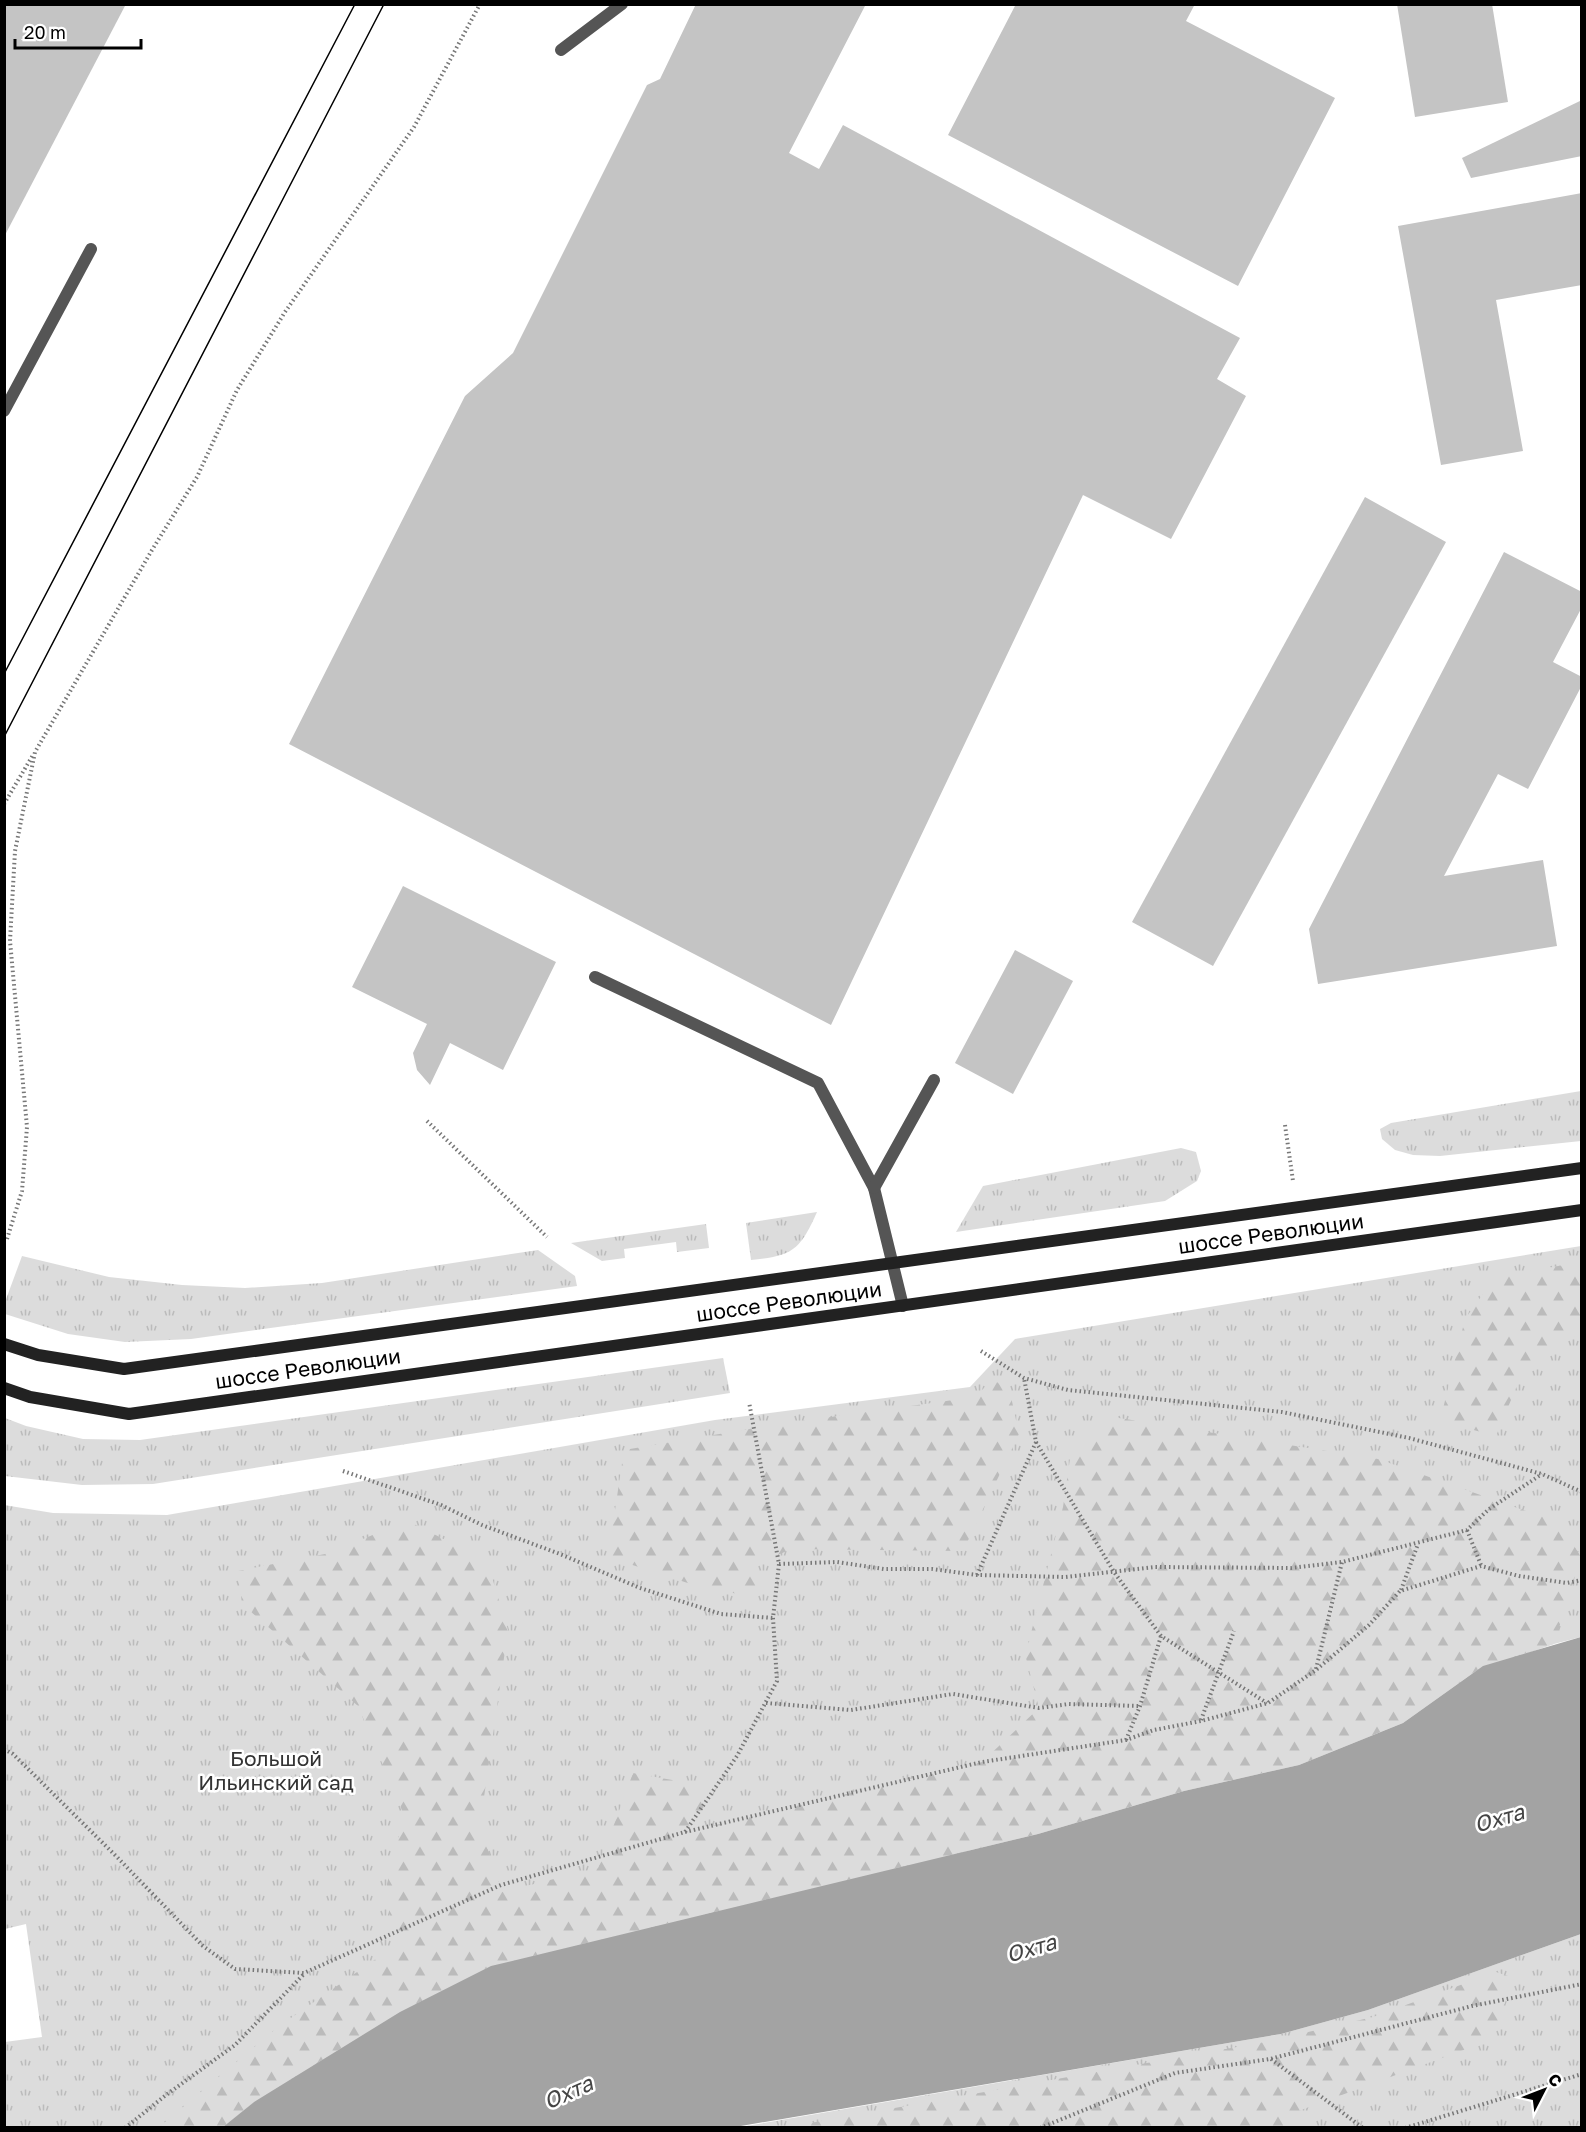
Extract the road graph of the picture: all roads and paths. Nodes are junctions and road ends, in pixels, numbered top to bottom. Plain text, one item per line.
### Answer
1 (480, 4) edge
2 (622, 4) edge
3 (561, 50) dead end
4 (91, 249) dead end
5 (4, 411) edge
6 (35, 752) junction
7 (4, 804) edge
8 (595, 976) dead end
9 (934, 1080) dead end
10 (427, 1120) dead end
11 (1285, 1125) dead end
12 (1581, 1167) edge
13 (874, 1188) junction
14 (1297, 1207) junction
15 (1581, 1210) edge
16 (547, 1237) dead end
17 (8, 1239) dead end
18 (892, 1263) junction
19 (903, 1306) junction
20 (4, 1344) edge
21 (981, 1352) dead end
22 (1024, 1378) junction
23 (4, 1388) edge
24 (749, 1402) dead end
25 (1036, 1442) junction
26 (344, 1472) dead end
27 (1542, 1474) junction
28 (1581, 1492) edge
29 (1467, 1530) junction
30 (1418, 1543) junction
31 (1342, 1562) junction
32 (779, 1564) junction
33 (1481, 1566) junction
34 (1114, 1572) junction
35 (977, 1575) junction
36 (1581, 1580) edge
37 (1400, 1591) junction
38 (774, 1618) junction
39 (1234, 1631) dead end
40 (1161, 1636) junction
41 (1316, 1670) junction
42 (1218, 1672) junction
43 (766, 1703) junction
44 (1268, 1703) junction
45 (1140, 1706) junction
46 (1201, 1721) junction
47 (1126, 1740) junction
48 (4, 1749) edge
49 (685, 1832) junction
50 (304, 1973) junction
51 (1581, 1984) edge
52 (1270, 2059) junction
53 (1581, 2074) edge
54 (125, 2127) edge
55 (1040, 2127) edge
56 (1363, 2127) edge
57 (1405, 2127) edge

1 - 6 path
2 - 3 lane
4 - 5 lane
6 - 7 path
6 - 17 path
8 - 13 lane
9 - 13 lane
10 - 16 path
11 - 14 path
12 - 14 main road, шоссе Революции
13 - 18 lane
14 - 18 main road, шоссе Революции
15 - 19 main road, шоссе Революции
18 - 19 lane
18 - 20 main road, шоссе Революции
19 - 23 main road, шоссе Революции
21 - 22 path
22 - 25 path
22 - 27 path
24 - 32 path
25 - 34 path
25 - 35 path
26 - 38 path
27 - 28 path
27 - 29 path
29 - 30 path
29 - 33 path
30 - 31 path
30 - 37 path
31 - 34 path
31 - 41 path
32 - 35 path
32 - 38 path
33 - 36 path
33 - 37 path
34 - 35 path
34 - 40 path
37 - 41 path
38 - 43 path
39 - 42 path
40 - 42 path
40 - 45 path
41 - 44 path
42 - 44 path
42 - 46 path
43 - 45 path
43 - 49 path
44 - 46 path
45 - 47 path
46 - 47 path
47 - 49 path
48 - 50 path
49 - 50 path
50 - 54 path
51 - 52 path
52 - 55 path
52 - 56 path
53 - 57 path

